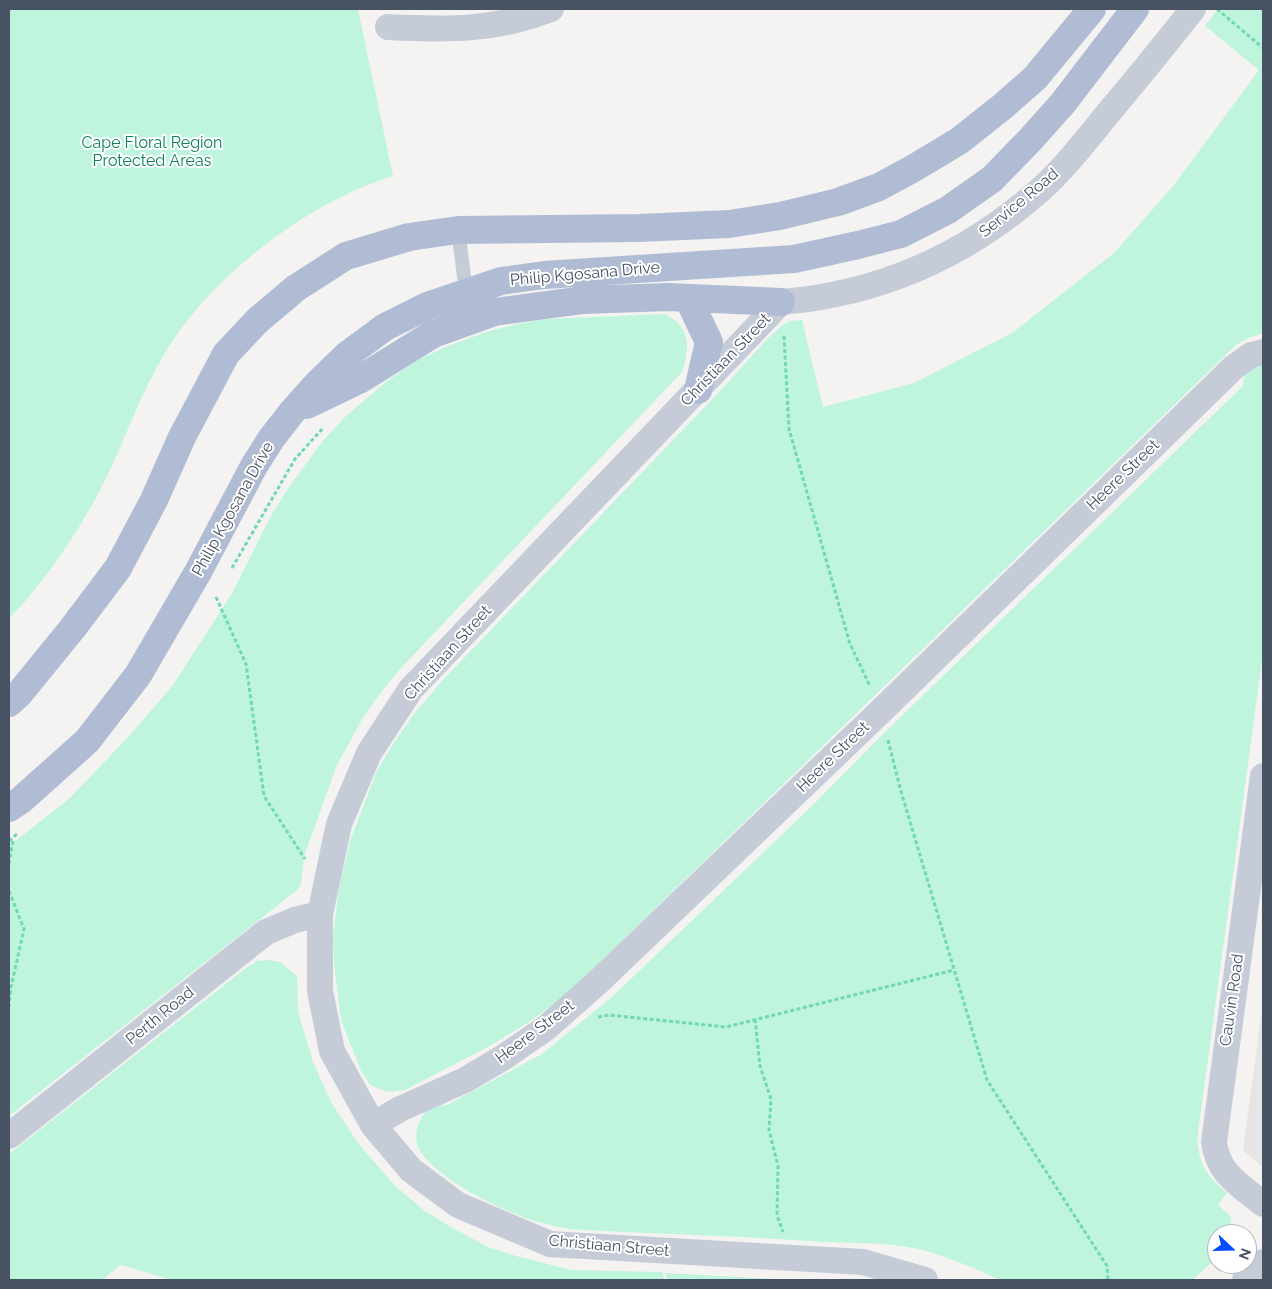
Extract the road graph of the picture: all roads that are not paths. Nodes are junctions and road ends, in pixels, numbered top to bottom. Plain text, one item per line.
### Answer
1 (551, 9) edge
2 (1092, 9) edge
3 (1135, 9) edge
4 (1193, 9) edge
5 (388, 27) dead end
6 (458, 230) junction
7 (466, 292) junction
8 (688, 298) junction
9 (781, 302) junction
10 (1263, 352) edge
11 (698, 390) junction
12 (292, 412) junction
13 (9, 703) edge
14 (1263, 776) edge
15 (14, 820) edge
16 (320, 914) junction
17 (373, 1125) junction
18 (9, 1136) edge
19 (1263, 1204) edge
20 (1263, 1262) edge
21 (926, 1280) edge
22 (1246, 1280) edge

1 - 5 street
2 - 6 main road
3 - 7 main road, Philip Kgosana Drive
4 - 9 street, Service Road
6 - 7 lane
6 - 13 main road
7 - 12 main road, Philip Kgosana Drive
8 - 9 main road
8 - 11 main road
8 - 12 main road
9 - 11 street, Christiaan Street
10 - 17 street, Heere Street
11 - 16 street, Christiaan Street
12 - 15 main road, Philip Kgosana Drive
14 - 19 street, Cauvin Road
16 - 17 street, Christiaan Street
16 - 18 street, Perth Road
17 - 21 street, Christiaan Street
20 - 22 street

